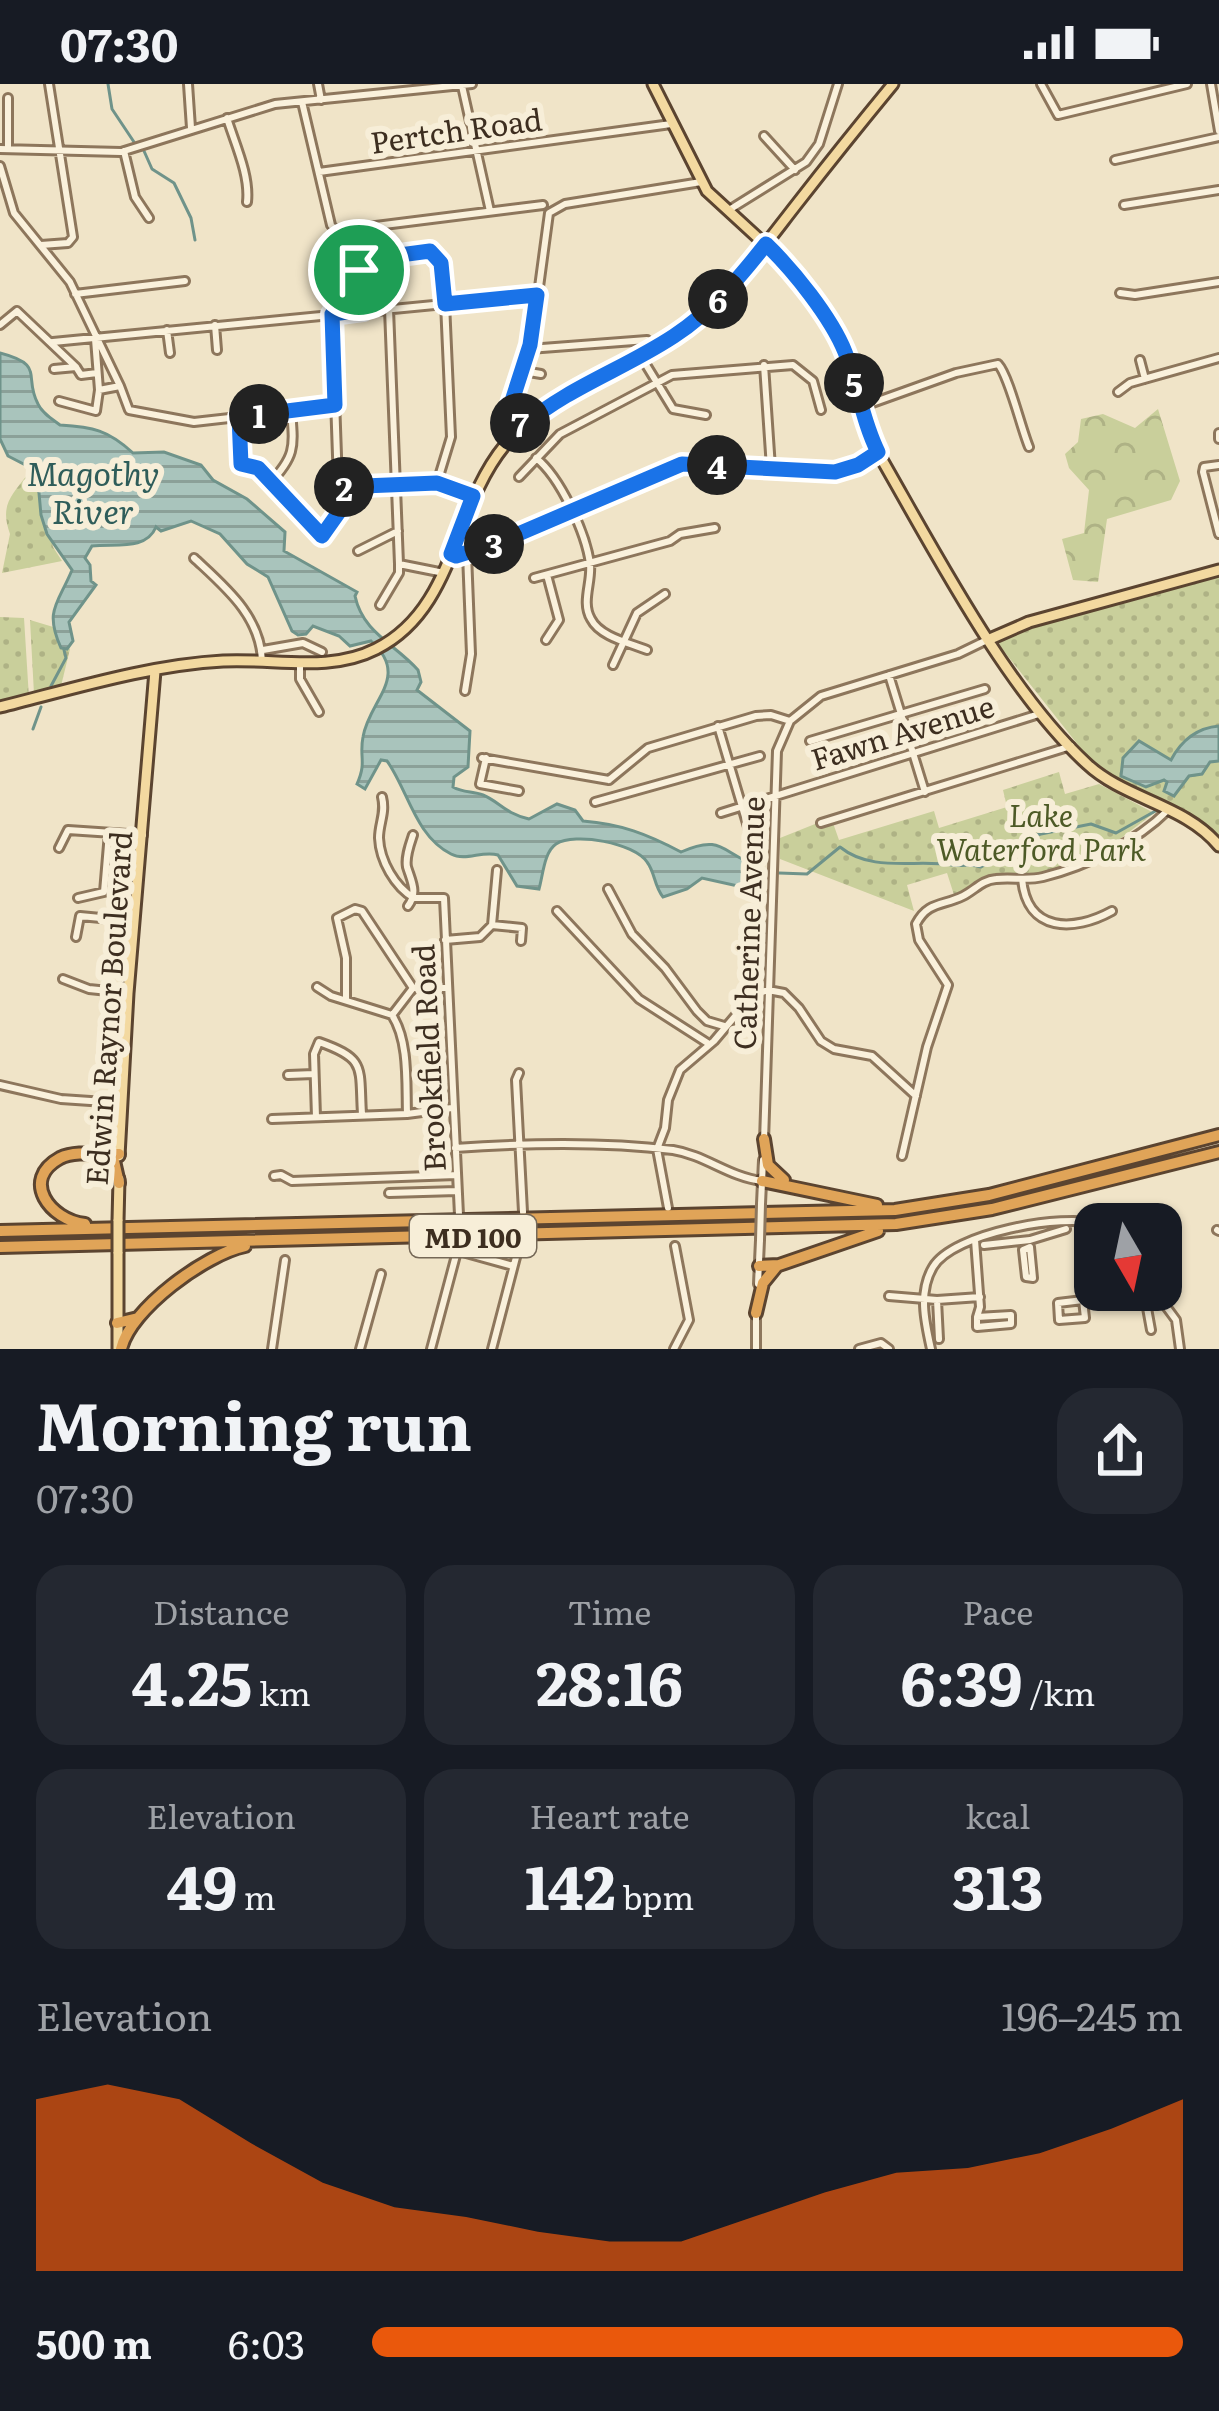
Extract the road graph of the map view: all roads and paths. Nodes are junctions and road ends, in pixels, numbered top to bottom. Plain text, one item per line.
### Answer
1 (49, 84) edge
2 (188, 84) edge
3 (318, 84) edge
4 (472, 84) edge
5 (653, 84) edge
6 (838, 84) edge
7 (893, 84) edge
8 (1041, 84) edge
9 (1187, 84) edge
10 (1211, 84) edge
11 (461, 85) edge
12 (8, 98) dead end
13 (321, 100) junction
14 (302, 102) junction
15 (227, 118) junction
16 (671, 124) junction
17 (191, 129) junction
18 (1219, 134) edge
19 (764, 136) dead end
20 (4, 148) edge
21 (59, 150) junction
22 (476, 150) junction
23 (124, 151) junction
24 (1115, 160) dead end
25 (0, 166) edge
26 (795, 170) junction
27 (319, 172) junction
28 (700, 182) junction
29 (1219, 190) edge
30 (247, 202) dead end
31 (543, 205) dead end
32 (1124, 205) dead end
33 (490, 211) junction
34 (727, 212) junction
35 (149, 218) dead end
36 (766, 244) junction
37 (41, 245) junction
38 (184, 281) dead end
39 (1219, 282) edge
40 (1120, 293) dead end
41 (75, 294) junction
42 (537, 295) junction
43 (445, 304) junction
44 (388, 309) junction
45 (363, 310) junction
46 (332, 314) junction
47 (0, 325) edge
48 (215, 325) junction
49 (167, 330) junction
50 (95, 335) junction
51 (647, 340) dead end
52 (53, 342) junction
53 (529, 349) junction
54 (217, 350) dead end
55 (170, 353) dead end
56 (640, 355) junction
57 (1219, 358) edge
58 (1140, 360) dead end
59 (764, 365) junction
60 (76, 367) junction
61 (54, 368) dead end
62 (523, 370) junction
63 (97, 373) junction
64 (541, 374) dead end
65 (1145, 379) junction
66 (655, 383) junction
67 (120, 386) junction
68 (99, 390) junction
69 (1118, 392) dead end
70 (59, 400) dead end
71 (335, 405) junction
72 (861, 407) junction
73 (291, 410) junction
74 (821, 410) dead end
75 (706, 415) dead end
76 (239, 417) junction
77 (523, 426) junction
78 (1029, 447) dead end
79 (878, 452) junction
80 (536, 458) junction
81 (1219, 465) edge
82 (772, 468) junction
83 (519, 477) dead end
84 (437, 483) junction
85 (269, 484) junction
86 (395, 484) junction
87 (339, 487) junction
88 (473, 496) junction
89 (571, 512) junction
90 (715, 528) dead end
91 (398, 531) junction
92 (1219, 534) edge
93 (358, 550) dead end
94 (451, 554) junction
95 (467, 554) junction
96 (194, 558) dead end
97 (399, 564) junction
98 (590, 564) junction
99 (1219, 570) edge
100 (444, 573) junction
101 (547, 575) junction
102 (534, 578) dead end
103 (665, 595) dead end
104 (380, 605) dead end
105 (990, 639) junction
106 (546, 640) dead end
107 (625, 641) junction
108 (647, 650) dead end
109 (322, 652) dead end
110 (262, 656) junction
111 (300, 662) junction
112 (614, 665) dead end
113 (155, 671) junction
114 (889, 675) junction
115 (985, 689) dead end
116 (465, 691) dead end
117 (0, 707) edge
118 (319, 712) dead end
119 (1043, 712) junction
120 (901, 714) junction
121 (790, 721) junction
122 (718, 726) junction
123 (810, 741) dead end
124 (1071, 746) junction
125 (913, 753) junction
126 (760, 756) dead end
127 (730, 764) junction
128 (609, 780) junction
129 (519, 791) dead end
130 (925, 792) junction
131 (775, 794) junction
132 (382, 797) dead end
133 (614, 800) junction
134 (596, 802) dead end
135 (741, 804) junction
136 (1168, 809) junction
137 (721, 813) dead end
138 (821, 823) dead end
139 (109, 833) junction
140 (413, 835) dead end
141 (143, 836) junction
142 (751, 837) dead end
143 (1219, 846) edge
144 (59, 848) dead end
145 (497, 870) dead end
146 (1022, 879) junction
147 (608, 890) dead end
148 (78, 898) dead end
149 (414, 898) junction
150 (408, 906) dead end
151 (557, 911) dead end
152 (1112, 911) dead end
153 (136, 921) junction
154 (492, 925) junction
155 (76, 937) dead end
156 (446, 940) junction
157 (521, 941) dead end
158 (63, 979) dead end
159 (317, 987) dead end
160 (413, 988) junction
161 (447, 988) junction
162 (768, 990) junction
163 (128, 993) junction
164 (346, 999) junction
165 (392, 1015) junction
166 (724, 1026) junction
167 (709, 1044) junction
168 (519, 1073) dead end
169 (314, 1074) junction
170 (288, 1075) dead end
171 (0, 1085) edge
172 (916, 1096) junction
173 (120, 1103) junction
174 (452, 1108) junction
175 (362, 1114) junction
176 (407, 1114) junction
177 (316, 1117) junction
178 (272, 1119) dead end
179 (1219, 1135) edge
180 (764, 1139) junction
181 (518, 1144) junction
182 (455, 1148) junction
183 (657, 1149) junction
184 (1219, 1152) edge
185 (119, 1154) junction
186 (97, 1155) junction
187 (902, 1156) dead end
188 (456, 1175) junction
189 (274, 1176) dead end
190 (762, 1181) junction
191 (119, 1184) junction
192 (798, 1187) junction
193 (457, 1191) junction
194 (389, 1193) dead end
195 (958, 1202) junction
196 (668, 1208) dead end
197 (523, 1213) dead end
198 (459, 1215) dead end
199 (946, 1218) junction
200 (1074, 1222) edge
201 (1027, 1227) junction
202 (142, 1228) junction
203 (1066, 1229) dead end
204 (0, 1232) edge
205 (380, 1238) junction
206 (975, 1240) junction
207 (520, 1242) dead end
208 (1030, 1243) junction
209 (984, 1245) dead end
210 (676, 1246) dead end
211 (0, 1247) edge
212 (284, 1260) dead end
213 (779, 1265) junction
214 (513, 1266) junction
215 (759, 1266) junction
216 (381, 1274) dead end
217 (889, 1296) dead end
218 (924, 1296) junction
219 (980, 1297) junction
220 (937, 1300) junction
221 (1083, 1300) joint
222 (1148, 1311) edge
223 (1169, 1311) edge
224 (757, 1313) junction
225 (141, 1317) junction
226 (977, 1317) junction
227 (117, 1323) junction
228 (1151, 1330) dead end
229 (939, 1339) dead end
230 (120, 1349) edge
231 (272, 1349) edge
232 (360, 1349) edge
233 (430, 1349) edge
234 (491, 1349) edge
235 (674, 1349) edge
236 (756, 1349) edge
237 (860, 1349) edge
238 (889, 1349) edge
239 (931, 1349) edge
240 (1180, 1349) edge

1 - 21 street
2 - 17 street
3 - 13 street
4 - 11 street
5 - 16 main road
6 - 26 street
7 - 36 main road
8 - 9 street
10 - 18 street
11 - 13 street
11 - 22 street
12 - 20 street
13 - 14 street
14 - 15 street
14 - 27 street
15 - 17 street
15 - 30 street
16 - 22 street, Pertch Road
16 - 28 main road
17 - 23 street
18 - 24 street
19 - 26 street
20 - 21 street
21 - 23 street
21 - 37 street
22 - 27 street, Pertch Road
22 - 33 street
23 - 35 street
25 - 37 street
26 - 34 street
27 - 33 street
28 - 34 main road
28 - 42 street
29 - 32 street
31 - 33 street
34 - 36 main road
36 - 56 main road
36 - 72 main road
37 - 41 street
38 - 41 street
39 - 40 street
41 - 50 street
42 - 43 street
42 - 53 street
43 - 44 street
43 - 45 street
43 - 84 street
44 - 45 street
44 - 86 street
45 - 46 street
46 - 48 street
46 - 71 street
47 - 52 street
48 - 49 street
48 - 54 street
49 - 50 street
49 - 55 street
50 - 52 street
50 - 63 street
50 - 67 street
51 - 53 street
52 - 60 street
53 - 62 street
56 - 66 street
56 - 77 main road
57 - 65 street
58 - 65 street
59 - 66 street
59 - 74 street
59 - 82 street
60 - 61 street
60 - 63 street
62 - 64 street
62 - 77 street
63 - 68 street
65 - 69 street
66 - 75 street
66 - 80 street
67 - 68 street
67 - 76 street
68 - 70 street
71 - 73 street
71 - 87 street
72 - 78 street
72 - 79 main road
73 - 76 street
73 - 85 street
76 - 85 street
77 - 88 main road
79 - 82 street
79 - 105 main road
80 - 83 street
80 - 89 street
81 - 92 street
82 - 89 street
84 - 86 street
84 - 88 street
85 - 87 street
86 - 87 street
86 - 91 street
88 - 94 main road
89 - 95 street
89 - 98 street
90 - 98 street
91 - 93 street
91 - 97 street
94 - 95 street
94 - 100 main road
95 - 116 street
96 - 110 street
97 - 100 street
97 - 104 street
98 - 101 street
98 - 107 street
99 - 105 main road
100 - 111 main road
101 - 102 street
101 - 106 street
103 - 107 street
105 - 114 street
105 - 119 main road
107 - 108 street
107 - 112 street
109 - 110 street
110 - 111 main road
110 - 113 main road
111 - 118 street
113 - 117 main road
113 - 141 main road, Edwin Raynor Boulevard
114 - 120 street
114 - 121 street
115 - 120 street
119 - 124 main road
119 - 125 street, Fawn Avenue
120 - 123 street
120 - 125 street
121 - 122 street
121 - 131 street, Catherine Avenue
122 - 127 street
122 - 128 street
124 - 130 street
124 - 136 main road
125 - 130 street
125 - 131 street, Fawn Avenue
126 - 127 street
127 - 133 street
127 - 135 street
128 - 129 street
128 - 133 street
130 - 138 street
131 - 135 street, Fawn Avenue
131 - 162 street, Catherine Avenue
132 - 149 street
133 - 134 street
135 - 137 street, Fawn Avenue
135 - 142 street
136 - 143 main road
136 - 146 street
139 - 141 street
139 - 144 street
139 - 148 street
140 - 149 street
141 - 153 main road, Edwin Raynor Boulevard
145 - 154 street
146 - 152 street
146 - 172 street
147 - 166 street
149 - 150 street
149 - 156 street, Brookfield Road
151 - 167 street
153 - 155 street
153 - 163 main road, Edwin Raynor Boulevard
154 - 156 street
154 - 157 street
156 - 161 street, Brookfield Road
158 - 163 street
159 - 164 street
160 - 161 street
160 - 164 street
160 - 165 street
161 - 174 street, Brookfield Road
162 - 166 street
162 - 172 street
162 - 180 street, Catherine Avenue
163 - 173 main road, Edwin Raynor Boulevard
164 - 165 street
165 - 176 street
166 - 167 street
167 - 183 street
168 - 181 street
169 - 170 street
169 - 175 street
169 - 177 street
171 - 173 street
172 - 187 street
173 - 185 main road, Edwin Raynor Boulevard
174 - 176 street
174 - 182 street, Brookfield Road
175 - 176 street
175 - 177 street
177 - 178 street
179 - 195 highway, MD 100
180 - 190 street, Catherine Avenue
180 - 192 highway
181 - 182 street
181 - 183 street
181 - 197 street
182 - 188 street, Brookfield Road
183 - 190 street
183 - 196 street
184 - 199 highway, MD 100
185 - 186 highway
185 - 191 main road, Edwin Raynor Boulevard
186 - 191 highway
186 - 202 highway
188 - 189 street
188 - 193 street, Brookfield Road
190 - 192 highway
190 - 215 street, Catherine Avenue, bridge
191 - 227 main road, Edwin Raynor Boulevard, bridge
192 - 195 highway
193 - 194 street
193 - 198 street, Brookfield Road
195 - 202 highway, MD 100
199 - 205 highway, MD 100
199 - 213 highway
200 - 201 street
201 - 206 street
201 - 208 street
202 - 204 highway, MD 100
203 - 208 street
205 - 211 highway, MD 100
205 - 225 highway
206 - 218 street
206 - 219 street
207 - 214 street
208 - 209 street
210 - 235 street
212 - 231 street
213 - 215 highway
213 - 224 highway
214 - 233 street
214 - 234 street
215 - 224 street, Catherine Avenue
216 - 232 street
217 - 218 street
218 - 220 street
218 - 239 street
219 - 220 street
219 - 226 street
220 - 229 street
221 - 221 street
222 - 228 street
223 - 240 street
224 - 236 street, Catherine Avenue
225 - 227 highway
225 - 230 highway
226 - 226 street
227 - 230 main road, Edwin Raynor Boulevard
237 - 238 street

